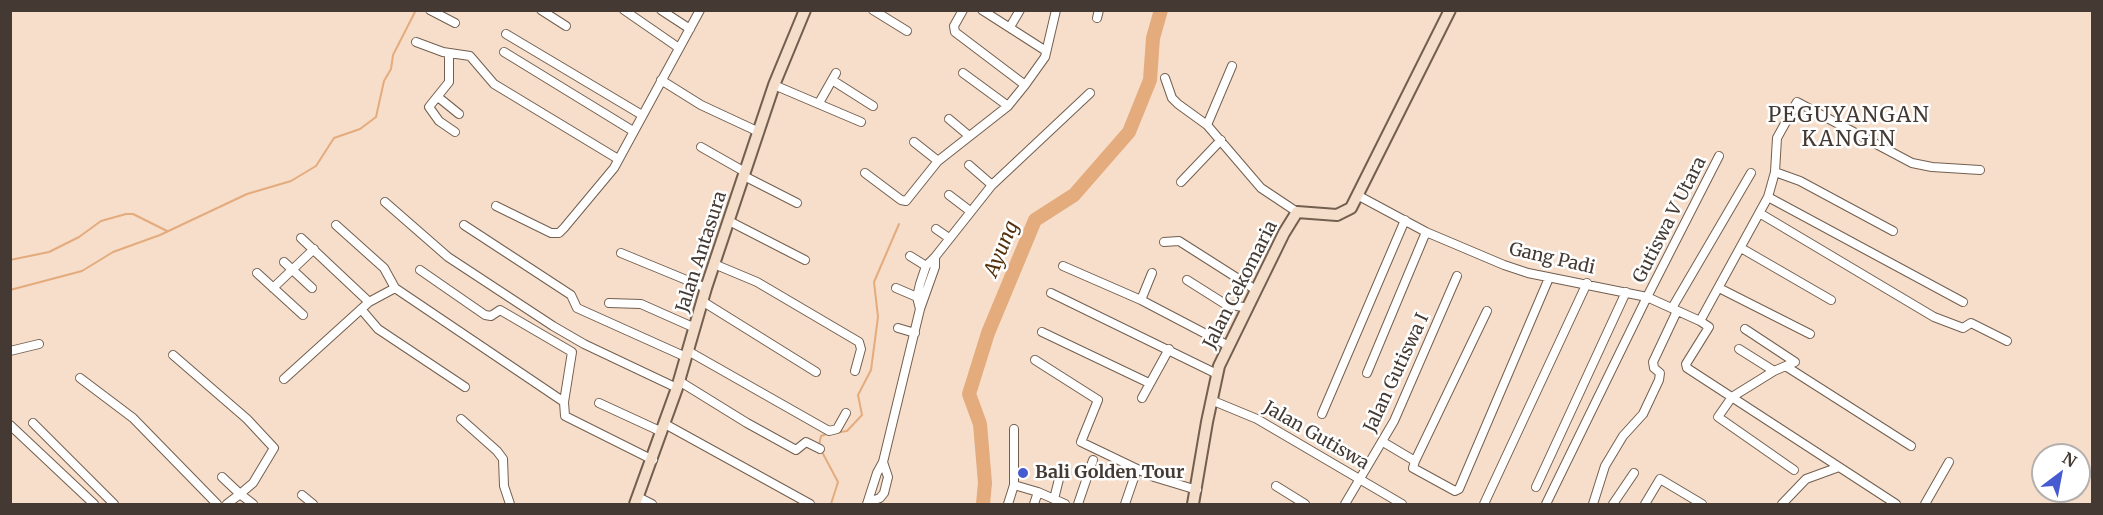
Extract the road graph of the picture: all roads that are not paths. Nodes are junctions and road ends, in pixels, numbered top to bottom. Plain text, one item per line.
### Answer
1 (541, 10) edge
2 (624, 10) edge
3 (661, 10) edge
4 (700, 10) edge
5 (805, 10) edge
6 (873, 10) edge
7 (963, 10) edge
8 (1020, 10) edge
9 (1056, 10) edge
10 (1450, 10) edge
11 (435, 11) edge
12 (986, 12) edge
13 (455, 23) dead end
14 (566, 26) dead end
15 (1011, 27) junction
16 (690, 29) junction
17 (907, 31) dead end
18 (507, 33) dead end
19 (416, 42) dead end
20 (679, 48) junction
21 (1046, 51) junction
22 (504, 52) dead end
23 (449, 53) junction
24 (1232, 66) dead end
25 (963, 73) dead end
26 (1166, 78) dead end
27 (662, 80) junction
28 (774, 85) junction
29 (1025, 85) junction
30 (1090, 93) dead end
31 (438, 96) junction
32 (819, 103) junction
33 (873, 106) dead end
34 (1008, 106) junction
35 (459, 114) dead end
36 (642, 115) junction
37 (949, 119) dead end
38 (861, 122) dead end
39 (1207, 125) junction
40 (633, 131) junction
41 (455, 132) dead end
42 (759, 132) junction
43 (968, 135) junction
44 (1221, 140) junction
45 (914, 142) dead end
46 (700, 147) dead end
47 (1719, 156) dead end
48 (618, 159) junction
49 (938, 161) junction
50 (969, 165) dead end
51 (1980, 170) dead end
52 (1774, 172) junction
53 (865, 173) dead end
54 (1751, 173) dead end
55 (744, 174) junction
56 (1181, 182) dead end
57 (992, 185) junction
58 (949, 195) dead end
59 (1359, 196) junction
60 (1768, 198) junction
61 (385, 202) dead end
62 (797, 203) dead end
63 (496, 206) dead end
64 (970, 211) junction
65 (1297, 212) junction
66 (1761, 214) junction
67 (1405, 220) junction
68 (729, 221) junction
69 (336, 225) dead end
70 (464, 225) dead end
71 (936, 229) dead end
72 (1893, 231) dead end
73 (1426, 232) junction
74 (301, 237) dead end
75 (949, 238) junction
76 (1164, 242) dead end
77 (1741, 248) junction
78 (314, 249) junction
79 (621, 253) dead end
80 (910, 256) dead end
81 (935, 257) junction
82 (805, 260) dead end
83 (284, 262) dead end
84 (714, 264) junction
85 (926, 266) junction
86 (1063, 266) dead end
87 (292, 270) junction
88 (420, 270) dead end
89 (257, 273) dead end
90 (1152, 273) dead end
91 (1457, 276) dead end
92 (1549, 278) dead end
93 (1187, 280) dead end
94 (1587, 284) junction
95 (273, 288) junction
96 (312, 288) dead end
97 (395, 288) junction
98 (706, 288) junction
99 (896, 288) dead end
100 (1719, 288) junction
101 (1256, 290) junction
102 (1626, 292) junction
103 (1052, 293) dead end
104 (917, 297) junction
105 (1647, 297) junction
106 (1141, 300) junction
107 (1831, 300) dead end
108 (702, 301) junction
109 (369, 302) junction
110 (1963, 302) dead end
111 (609, 303) dead end
112 (1245, 308) junction
113 (361, 309) junction
114 (920, 309) junction
115 (1675, 309) junction
116 (1487, 311) dead end
117 (303, 315) dead end
118 (1700, 321) junction
119 (695, 328) junction
120 (898, 328) dead end
121 (1745, 329) dead end
122 (1042, 332) dead end
123 (915, 333) junction
124 (1810, 334) dead end
125 (2007, 341) dead end
126 (39, 344) dead end
127 (1227, 345) junction
128 (1168, 349) junction
129 (1739, 349) dead end
130 (10, 351) edge
131 (687, 354) junction
132 (173, 355) dead end
133 (1035, 360) dead end
134 (1787, 367) junction
135 (855, 370) dead end
136 (1774, 371) junction
137 (816, 372) dead end
138 (1367, 373) dead end
139 (1217, 374) junction
140 (80, 378) dead end
141 (284, 379) dead end
142 (1149, 383) junction
143 (678, 385) junction
144 (465, 387) dead end
145 (1732, 397) junction
146 (1142, 398) dead end
147 (1211, 400) junction
148 (564, 402) junction
149 (599, 403) dead end
150 (846, 413) dead end
151 (1322, 414) dead end
152 (461, 419) dead end
153 (33, 423) dead end
154 (10, 425) edge
155 (664, 428) junction
156 (1014, 429) dead end
157 (1383, 442) junction
158 (1911, 446) dead end
159 (820, 449) dead end
160 (653, 460) junction
161 (1093, 460) dead end
162 (1415, 461) junction
163 (883, 462) junction
164 (1949, 462) dead end
165 (1062, 467) dead end
166 (1839, 467) junction
167 (1137, 469) junction
168 (1794, 470) dead end
169 (1634, 473) dead end
170 (222, 477) dead end
171 (1359, 479) junction
172 (1014, 485) junction
173 (1276, 486) dead end
174 (1536, 487) dead end
175 (1197, 490) junction
176 (1038, 492) junction
177 (240, 494) junction
178 (302, 495) dead end
179 (1054, 499) junction
180 (637, 501) edge
181 (868, 503) edge
182 (94, 504) edge
183 (114, 504) edge
184 (217, 504) edge
185 (227, 504) edge
186 (254, 504) edge
187 (313, 504) edge
188 (510, 504) edge
189 (652, 504) edge
190 (810, 504) edge
191 (1008, 504) edge
192 (1034, 504) edge
193 (1065, 504) edge
194 (1078, 504) edge
195 (1125, 504) edge
196 (1193, 504) edge
197 (1305, 504) edge
198 (1344, 504) edge
199 (1402, 504) edge
200 (1484, 504) edge
201 (1546, 504) edge
202 (1593, 504) edge
203 (1613, 504) edge
204 (1645, 504) edge
205 (1702, 504) edge
206 (1782, 504) edge
207 (1896, 504) edge
208 (1925, 504) edge

1 - 14 street
2 - 20 street
3 - 16 street
4 - 16 street
5 - 28 street, Jalan Antasura
6 - 17 street
7 - 29 street
8 - 15 street
9 - 21 street
10 - 59 street, Jalan Cekomaria
11 - 13 street
12 - 15 street
15 - 21 street
16 - 20 street
18 - 36 street
19 - 23 street
20 - 27 street
21 - 29 street
22 - 40 street
23 - 31 street
23 - 48 street
24 - 39 street
25 - 34 street
26 - 39 street
27 - 36 street
27 - 42 street
28 - 32 street
28 - 42 street, Jalan Antasura
29 - 34 street
30 - 57 street
31 - 35 street
31 - 41 street
32 - 33 street
32 - 38 street
34 - 43 street
36 - 40 street
37 - 43 street
39 - 44 street
40 - 48 street
42 - 55 street, Jalan Antasura
43 - 49 street
44 - 56 street
44 - 65 street
45 - 49 street
46 - 55 street
47 - 105 street, Gutiswa V Utara
48 - 63 street
49 - 53 street
50 - 57 street
51 - 52 street
52 - 60 street
52 - 72 street
54 - 115 street
55 - 62 street
55 - 68 street, Jalan Antasura
57 - 64 street
58 - 64 street
59 - 65 street, Jalan Cekomaria
59 - 67 street, Gang Padi
60 - 66 street
60 - 110 street
61 - 143 street
64 - 75 street
65 - 101 street, Jalan Cekomaria
66 - 77 street
66 - 125 street
67 - 73 street, Gang Padi
67 - 151 street
68 - 82 street
68 - 84 street, Jalan Antasura
69 - 97 street
70 - 131 street
71 - 75 street
73 - 94 street, Gang Padi
73 - 138 street
74 - 78 street
75 - 81 street
76 - 101 street
77 - 100 street
77 - 107 street
78 - 87 street
78 - 109 street
79 - 98 street
80 - 85 street
81 - 85 street
81 - 114 street
83 - 87 street
84 - 98 street, Jalan Antasura
84 - 135 street
85 - 104 street
86 - 106 street
87 - 95 street
87 - 96 street
88 - 148 street
89 - 95 street
90 - 106 street
91 - 157 street, Jalan Gutiswa I
92 - 162 street
93 - 112 street
94 - 102 street, Gang Padi
94 - 200 street
95 - 117 street
97 - 109 street
97 - 148 street
98 - 108 street, Jalan Antasura
99 - 104 street
100 - 118 street
100 - 124 street
101 - 112 street, Jalan Cekomaria
102 - 105 street, Gang Padi
102 - 174 street
103 - 128 street
104 - 114 street
105 - 115 street, Gang Padi
105 - 201 street, Gutiswa V Utara
106 - 127 street
108 - 119 street, Jalan Antasura
108 - 137 street
109 - 113 street
111 - 119 street
112 - 127 street, Jalan Cekomaria
113 - 141 street
113 - 144 street
114 - 123 street
115 - 118 street, Gang Padi
115 - 202 street
116 - 162 street
118 - 145 street, Gang Padi
119 - 131 street, Jalan Antasura
120 - 123 street
121 - 134 street
122 - 142 street
123 - 163 street
126 - 130 street
127 - 139 street, Jalan Cekomaria
128 - 139 street
128 - 142 street
129 - 136 street
131 - 143 street, Jalan Antasura
131 - 150 street
132 - 177 street
133 - 167 street
134 - 136 street
134 - 158 street
136 - 145 street
139 - 147 street, Jalan Cekomaria
140 - 184 street
142 - 146 street
143 - 155 street, Jalan Antasura
143 - 159 street
145 - 166 street
145 - 168 street
147 - 171 street, Jalan Gutiswa
147 - 175 street, Jalan Cekomaria
148 - 160 street
149 - 155 street
152 - 188 street
153 - 183 street
154 - 182 street
155 - 160 street, Jalan Antasura
155 - 190 street
156 - 172 street
157 - 162 street
157 - 171 street, Jalan Gutiswa I
160 - 180 street, Jalan Antasura
161 - 194 street
163 - 181 street
163 - 181 street
164 - 208 street
165 - 179 street
166 - 206 street
166 - 207 street
167 - 175 street
167 - 195 street
169 - 203 street
170 - 177 street
171 - 198 street, Jalan Gutiswa I
171 - 199 street, Jalan Gutiswa
172 - 176 street
172 - 191 street
173 - 197 street
175 - 196 street, Jalan Cekomaria
176 - 179 street
176 - 192 street
177 - 185 street
177 - 186 street
178 - 187 street
179 - 193 street
180 - 189 street
204 - 205 street

